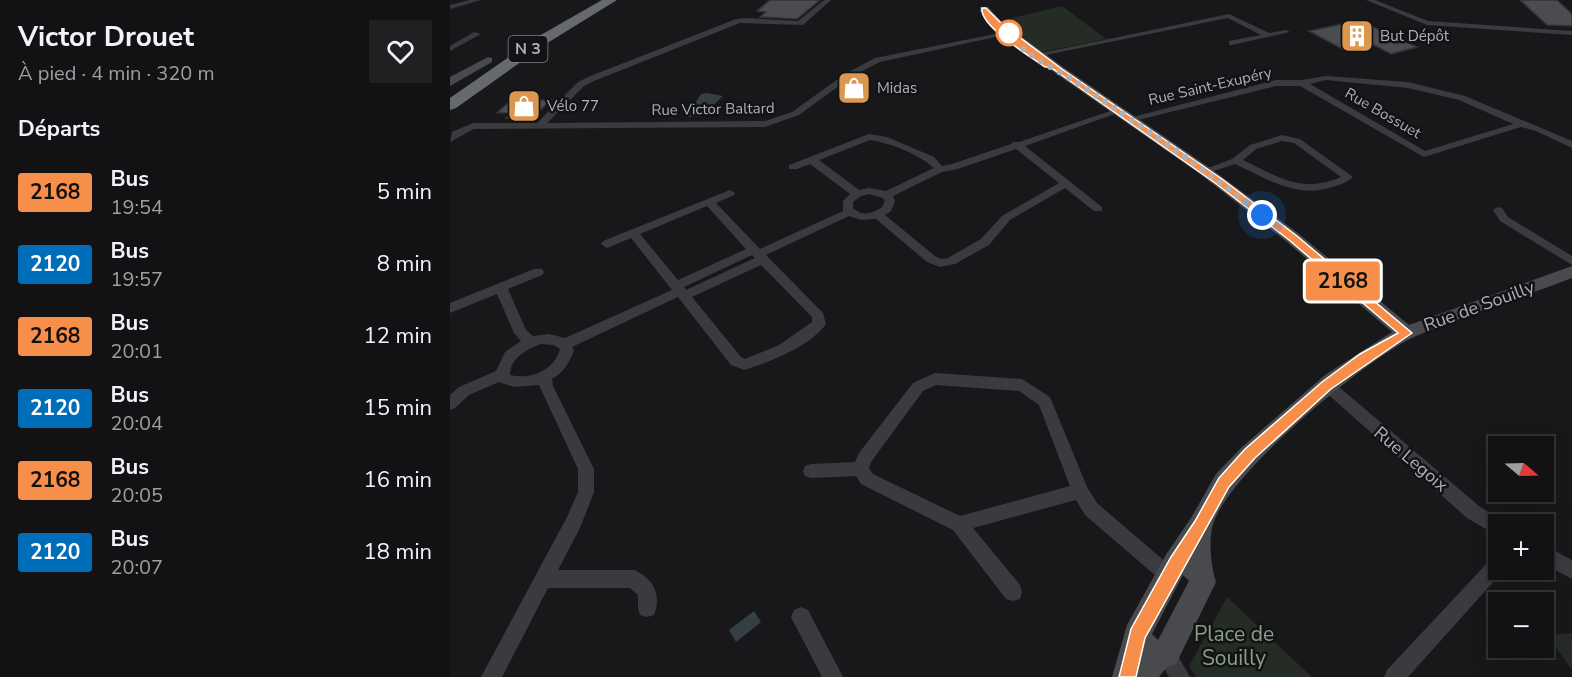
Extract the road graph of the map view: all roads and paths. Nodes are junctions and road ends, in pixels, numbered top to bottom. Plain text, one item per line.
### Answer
1 (478, 0) edge
2 (592, 0) edge
3 (600, 0) edge
4 (611, 0) edge
5 (828, 0) edge
6 (1369, 0) edge
7 (984, 4) edge
8 (450, 7) edge
9 (1286, 32) dead end
10 (1572, 33) edge
11 (477, 34) dead end
12 (1006, 34) junction
13 (1267, 35) junction
14 (1232, 43) dead end
15 (450, 49) edge
16 (1035, 55) junction
17 (1302, 83) junction
18 (450, 84) edge
19 (450, 92) edge
20 (450, 105) edge
21 (1121, 112) junction
22 (1521, 124) junction
23 (540, 125) junction
24 (450, 139) edge
25 (1016, 144) junction
26 (1572, 145) edge
27 (812, 160) junction
28 (1236, 161) junction
29 (793, 167) dead end
30 (940, 169) junction
31 (1205, 171) junction
32 (1066, 183) junction
33 (730, 194) dead end
34 (857, 194) junction
35 (886, 195) junction
36 (709, 202) junction
37 (1098, 209) dead end
38 (1498, 210) dead end
39 (849, 212) junction
40 (878, 215) junction
41 (633, 233) junction
42 (607, 244) dead end
43 (759, 254) junction
44 (1572, 261) edge
45 (538, 272) dead end
46 (1572, 272) edge
47 (501, 288) junction
48 (680, 291) junction
49 (450, 308) edge
50 (1406, 333) junction
51 (531, 342) junction
52 (565, 344) junction
53 (502, 374) junction
54 (545, 376) junction
55 (1326, 385) junction
56 (450, 404) edge
57 (860, 469) junction
58 (811, 471) dead end
59 (1080, 490) junction
60 (1488, 522) edge
61 (959, 524) junction
62 (1554, 560) edge
63 (1168, 565) junction
64 (1572, 570) edge
65 (1488, 575) edge
66 (544, 579) junction
67 (1013, 592) dead end
68 (647, 608) dead end
69 (801, 618) dead end
70 (1137, 635) junction
71 (1162, 654) junction
72 (491, 677) edge
73 (833, 677) edge
74 (1127, 677) edge
75 (1138, 677) edge
76 (1180, 677) edge
77 (1394, 677) edge

1 - 8 street
2 - 18 highway
3 - 19 highway, N 3
4 - 20 highway, N 3
5 - 23 street
6 - 10 street
7 - 12 street
9 - 13 street
11 - 15 street
12 - 16 street
12 - 23 street, Rue Victor Baltard
13 - 14 street
13 - 16 street
16 - 21 street
17 - 21 street, Rue Saint-Exupéry
17 - 22 street, Rue Saint-Exupéry
17 - 22 street, Rue Bossuet
21 - 25 street, Rue Saint-Exupéry
21 - 31 street
22 - 26 street, Rue Saint-Exupéry
23 - 24 street, Rue Victor Baltard
25 - 30 street, Rue Saint-Exupéry
25 - 32 street
27 - 29 street
27 - 30 street
27 - 34 street
28 - 28 street
28 - 31 street
30 - 35 street, Rue Saint-Exupéry
31 - 50 street
32 - 37 street
32 - 40 street
33 - 36 street
34 - 35 street
34 - 39 street
35 - 40 street
36 - 41 street
36 - 43 street
38 - 44 street
39 - 40 street
39 - 43 street
41 - 42 street
41 - 48 street
43 - 48 street
43 - 48 street
45 - 47 street
46 - 50 street, Rue de Souilly
47 - 49 street
47 - 51 street
48 - 52 street
50 - 55 street, Rue de Souilly
51 - 52 street
51 - 53 street
52 - 54 street
53 - 54 street
53 - 56 street
54 - 66 street
55 - 60 street, Rue Legoix
55 - 63 street, Rue de Souilly
57 - 58 street
57 - 59 street
57 - 61 street
59 - 61 street
59 - 63 street
61 - 67 street
62 - 64 street
63 - 70 street
63 - 71 street
65 - 77 street
66 - 68 street
66 - 72 street
69 - 73 street
70 - 71 street
70 - 74 street
71 - 75 street
71 - 76 street

